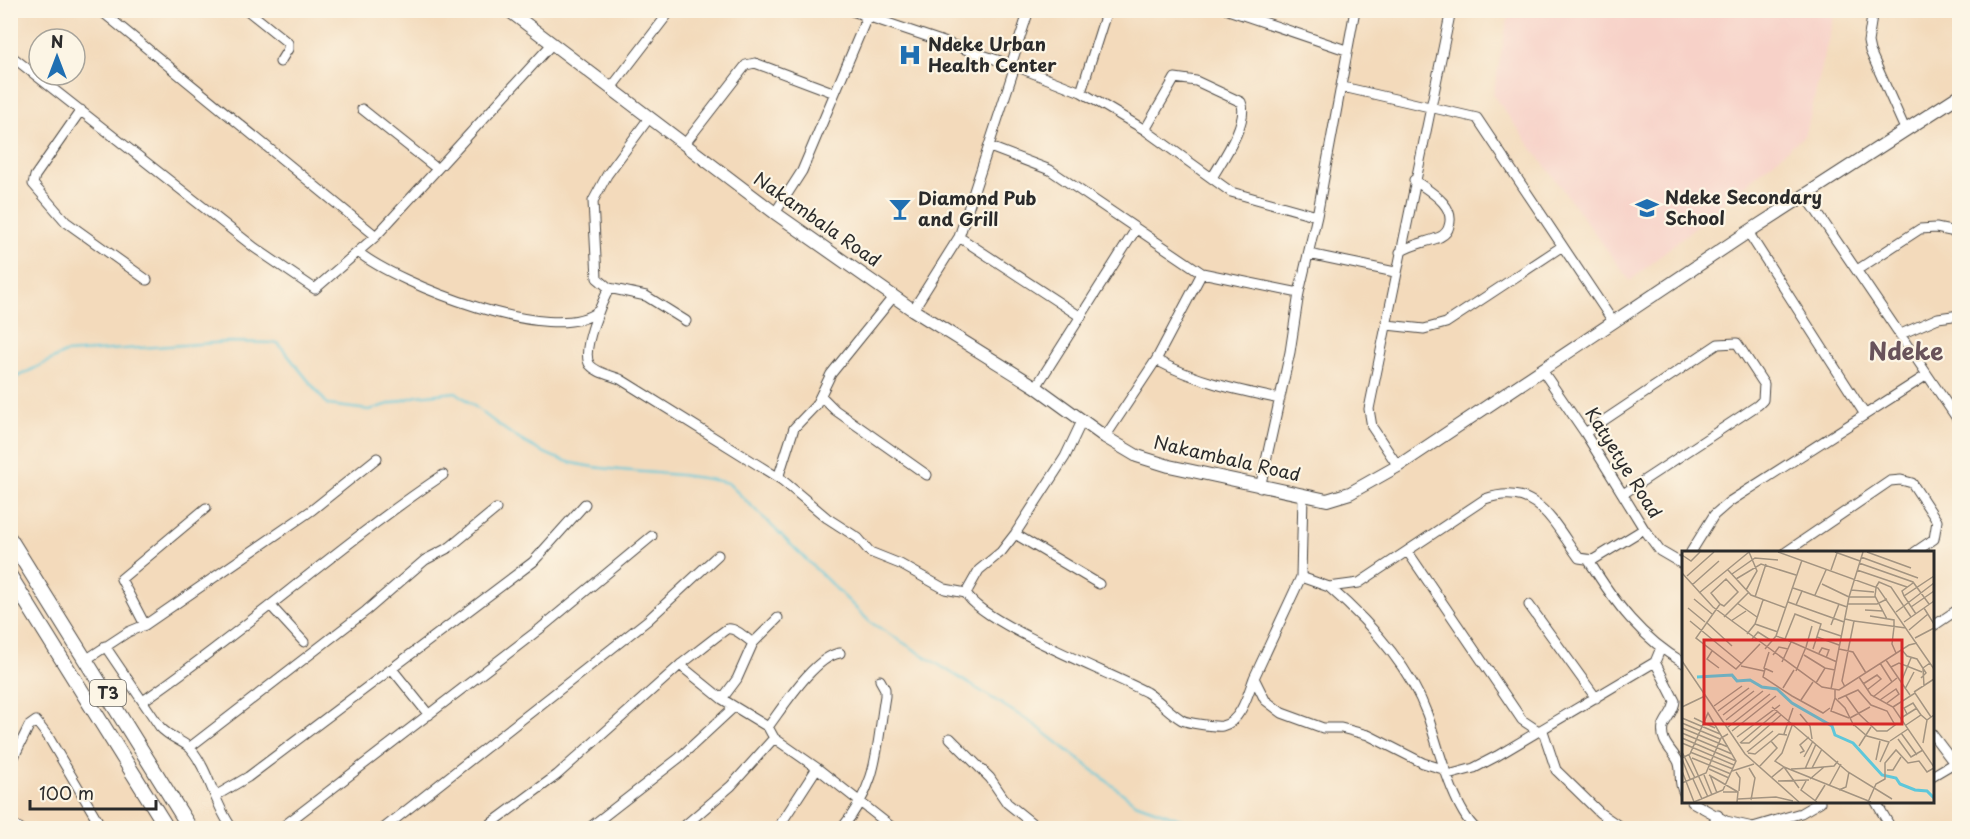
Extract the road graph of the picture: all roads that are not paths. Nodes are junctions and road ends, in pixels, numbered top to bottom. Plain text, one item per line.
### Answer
1 (100, 10) edge
2 (247, 10) edge
3 (508, 10) edge
4 (671, 10) edge
5 (849, 10) edge
6 (1029, 10) edge
7 (1107, 10) edge
8 (1228, 10) edge
9 (1355, 10) edge
10 (1451, 10) edge
11 (1873, 10) edge
12 (867, 18) junction
13 (552, 44) junction
14 (1346, 50) junction
15 (10, 55) edge
16 (280, 62) dead end
17 (1013, 66) junction
18 (1343, 87) junction
19 (611, 88) junction
20 (1081, 92) junction
21 (835, 93) junction
22 (1959, 95) edge
23 (1431, 108) junction
24 (362, 109) dead end
25 (81, 110) junction
26 (649, 118) junction
27 (1905, 129) junction
28 (1145, 130) junction
29 (684, 145) junction
30 (990, 147) junction
31 (435, 168) junction
32 (1212, 178) junction
33 (1414, 180) junction
34 (1806, 196) junction
35 (776, 213) junction
36 (1317, 216) junction
37 (1136, 229) junction
38 (1748, 232) junction
39 (1959, 233) edge
40 (376, 236) junction
41 (959, 237) junction
42 (1561, 247) junction
43 (358, 252) junction
44 (1400, 252) junction
45 (1309, 254) junction
46 (1857, 270) junction
47 (1395, 272) junction
48 (1202, 273) junction
49 (147, 280) dead end
50 (609, 288) junction
51 (1299, 293) junction
52 (894, 296) junction
53 (913, 310) junction
54 (598, 311) junction
55 (1959, 315) edge
56 (1081, 316) junction
57 (686, 321) dead end
58 (1614, 323) junction
59 (1387, 325) junction
60 (1901, 334) junction
61 (1156, 360) junction
62 (1542, 370) junction
63 (1927, 375) junction
64 (1036, 387) junction
65 (821, 396) junction
66 (1280, 399) junction
67 (1956, 411) edge
68 (1864, 413) junction
69 (1083, 421) junction
70 (1959, 423) edge
71 (1585, 433) junction
72 (1104, 437) junction
73 (377, 458) dead end
74 (1398, 466) junction
75 (443, 475) dead end
76 (927, 475) dead end
77 (782, 480) junction
78 (1260, 488) junction
79 (1623, 494) junction
80 (1303, 495) junction
81 (585, 504) dead end
82 (206, 508) dead end
83 (496, 509) dead end
84 (1644, 529) junction
85 (1015, 534) junction
86 (652, 536) dead end
87 (10, 539) edge
88 (1692, 551) edge
89 (1787, 551) edge
90 (1916, 551) edge
91 (1408, 552) junction
92 (718, 555) dead end
93 (17, 560) edge
94 (1589, 561) junction
95 (1682, 564) edge
96 (1301, 577) junction
97 (12, 580) edge
98 (1099, 584) dead end
99 (1329, 586) junction
100 (966, 593) junction
101 (1529, 605) dead end
102 (271, 606) junction
103 (1959, 608) edge
104 (778, 618) dead end
105 (145, 625) junction
106 (1934, 626) edge
107 (304, 642) dead end
108 (753, 643) junction
109 (105, 646) junction
110 (1660, 650) junction
111 (840, 653) dead end
112 (87, 659) junction
113 (1655, 662) junction
114 (1682, 662) edge
115 (680, 664) junction
116 (392, 669) junction
117 (1254, 678) junction
118 (880, 680) dead end
119 (1596, 698) junction
120 (722, 699) junction
121 (143, 701) junction
122 (734, 707) junction
123 (429, 715) junction
124 (768, 727) junction
125 (1540, 730) junction
126 (1934, 737) edge
127 (774, 738) junction
128 (950, 738) dead end
129 (190, 747) junction
130 (10, 765) edge
131 (1957, 767) edge
132 (818, 768) junction
133 (1447, 773) junction
134 (1934, 775) edge
135 (1682, 792) edge
136 (217, 795) junction
137 (860, 803) junction
138 (1696, 803) edge
139 (1817, 803) edge
140 (1880, 803) edge
141 (1718, 815) junction
142 (10, 824) edge
143 (878, 824) edge
144 (20, 828) edge
145 (102, 828) edge
146 (167, 828) edge
147 (190, 828) edge
148 (232, 828) edge
149 (281, 828) edge
150 (384, 828) edge
151 (485, 828) edge
152 (589, 828) edge
153 (682, 828) edge
154 (778, 828) edge
155 (842, 828) edge
156 (893, 828) edge
157 (1038, 828) edge
158 (1475, 828) edge
159 (1622, 828) edge
160 (1710, 828) edge
161 (1891, 828) edge

1 - 40 street
2 - 16 street
3 - 13 main road, Nakambala Road
4 - 19 street
5 - 12 street
6 - 17 street
7 - 20 street
8 - 14 street
9 - 14 street
10 - 23 street
11 - 27 street
12 - 17 street
12 - 21 street
13 - 19 main road, Nakambala Road
13 - 31 street
14 - 18 street
15 - 25 street
17 - 20 street
17 - 30 street
18 - 23 street
18 - 36 street
19 - 26 main road, Nakambala Road
20 - 28 street
21 - 29 street
21 - 35 street
22 - 27 main road, Nakambala Road
23 - 33 street
23 - 42 street
24 - 31 street
25 - 43 street
25 - 49 street
26 - 29 main road, Nakambala Road
26 - 50 street
27 - 34 main road, Nakambala Road
28 - 32 street
28 - 32 street
29 - 35 main road, Nakambala Road
30 - 37 street
30 - 41 street
31 - 40 street
32 - 36 street
33 - 44 street
33 - 44 street
34 - 38 main road, Nakambala Road
34 - 46 street
35 - 52 main road, Nakambala Road
36 - 45 street
37 - 48 street
37 - 56 street
38 - 58 main road, Nakambala Road
38 - 68 street
39 - 46 street
40 - 43 street
41 - 53 street
41 - 56 street
42 - 58 street
42 - 59 street
43 - 54 street
44 - 47 street
45 - 47 street
45 - 51 street
46 - 60 street
47 - 59 street
48 - 51 street
48 - 61 street
50 - 54 street
50 - 57 street
51 - 66 street
52 - 53 main road, Nakambala Road
52 - 65 street
53 - 64 main road, Nakambala Road
54 - 77 street
55 - 60 street
56 - 64 street
58 - 62 main road, Nakambala Road
59 - 74 street
60 - 63 street
61 - 66 street
61 - 72 street
62 - 71 street, Katyetye Road
62 - 74 main road, Nakambala Road
63 - 67 street
63 - 68 street
64 - 69 main road, Nakambala Road
65 - 76 street
65 - 77 street
66 - 78 street
67 - 70 street
68 - 88 street
69 - 72 main road, Nakambala Road
69 - 85 street
71 - 79 street, Katyetye Road
71 - 79 street
72 - 78 main road, Nakambala Road
73 - 105 street
74 - 80 main road, Nakambala Road
75 - 102 street
77 - 100 street
78 - 80 main road, Nakambala Road
79 - 84 street, Katyetye Road
80 - 96 street
81 - 116 street
82 - 105 street
83 - 129 street
84 - 94 street
84 - 95 street, Katyetye Road
85 - 98 street
85 - 100 street
86 - 123 street
87 - 93 highway, T3
89 - 90 street
91 - 94 street
91 - 99 street
91 - 125 street
92 - 150 street
93 - 112 highway, T3
94 - 110 street
96 - 99 street
96 - 117 street
97 - 146 highway, T3
99 - 133 street
100 - 117 street
101 - 119 street
102 - 107 street
102 - 121 street
103 - 106 street
104 - 108 street
105 - 109 street
108 - 115 street
108 - 120 street
109 - 112 street
109 - 121 street
110 - 113 street
110 - 114 street
111 - 124 street
112 - 147 highway, T3
113 - 119 street
113 - 135 street
115 - 120 street
115 - 151 street
116 - 123 street
116 - 136 street
117 - 133 street
118 - 137 street
119 - 125 street
120 - 122 street
121 - 129 street
122 - 124 street
122 - 152 street
123 - 149 street
124 - 127 street
125 - 133 street
125 - 159 street
126 - 131 street
127 - 132 street
127 - 153 street
128 - 157 street
129 - 136 street
130 - 145 street
131 - 134 street
132 - 137 street
132 - 154 street
133 - 158 street
136 - 148 street
137 - 143 street
137 - 155 street
138 - 141 street
139 - 141 street
140 - 161 street
141 - 160 street
142 - 144 street
143 - 156 street

